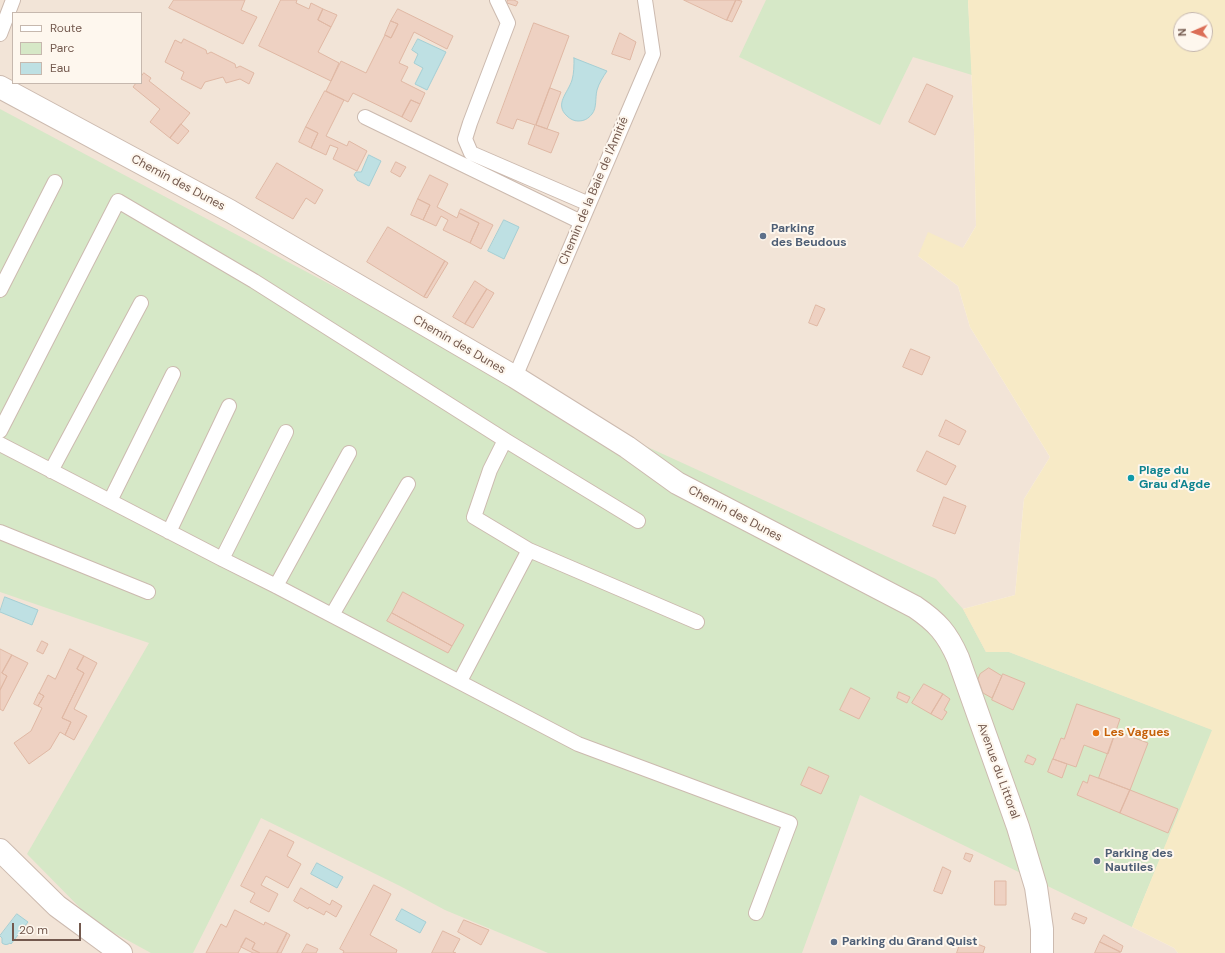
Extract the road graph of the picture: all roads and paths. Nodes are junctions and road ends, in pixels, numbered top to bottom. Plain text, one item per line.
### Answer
1 (13, 0) edge
2 (497, 0) edge
3 (645, 0) edge
4 (0, 34) edge
5 (0, 87) edge
6 (365, 117) dead end
7 (55, 182) dead end
8 (590, 204) junction
9 (581, 222) junction
10 (0, 290) edge
11 (141, 303) dead end
12 (173, 374) dead end
13 (515, 377) junction
14 (229, 406) dead end
15 (0, 431) edge
16 (286, 432) dead end
17 (505, 440) junction
18 (0, 444) edge
19 (349, 453) dead end
20 (51, 471) junction
21 (408, 484) dead end
22 (110, 501) junction
23 (638, 521) dead end
24 (0, 532) edge
25 (169, 532) junction
26 (529, 550) junction
27 (222, 559) junction
28 (276, 586) junction
29 (148, 592) dead end
30 (915, 607) joint
31 (332, 615) junction
32 (697, 622) dead end
33 (460, 682) junction
34 (0, 850) edge
35 (756, 913) dead end
36 (121, 953) edge
37 (1042, 953) edge

1 - 4 lane
2 - 8 lane
3 - 8 lane, Chemin de la Baie de l'Amitié
5 - 13 street, Chemin des Dunes
6 - 9 lane
7 - 10 lane
8 - 9 lane, Chemin de la Baie de l'Amitié
9 - 13 lane, Chemin de la Baie de l'Amitié
11 - 20 lane
12 - 22 lane
13 - 30 street, Chemin des Dunes
14 - 25 lane
15 - 17 lane
16 - 27 lane
17 - 23 lane
17 - 26 lane
18 - 20 lane
19 - 28 lane
20 - 22 lane
21 - 31 lane
22 - 25 lane
24 - 29 lane
25 - 27 lane
26 - 32 lane
26 - 33 lane
27 - 28 lane
28 - 31 lane
30 - 37 street, Avenue du Littoral
31 - 33 lane
33 - 35 lane
34 - 36 street

